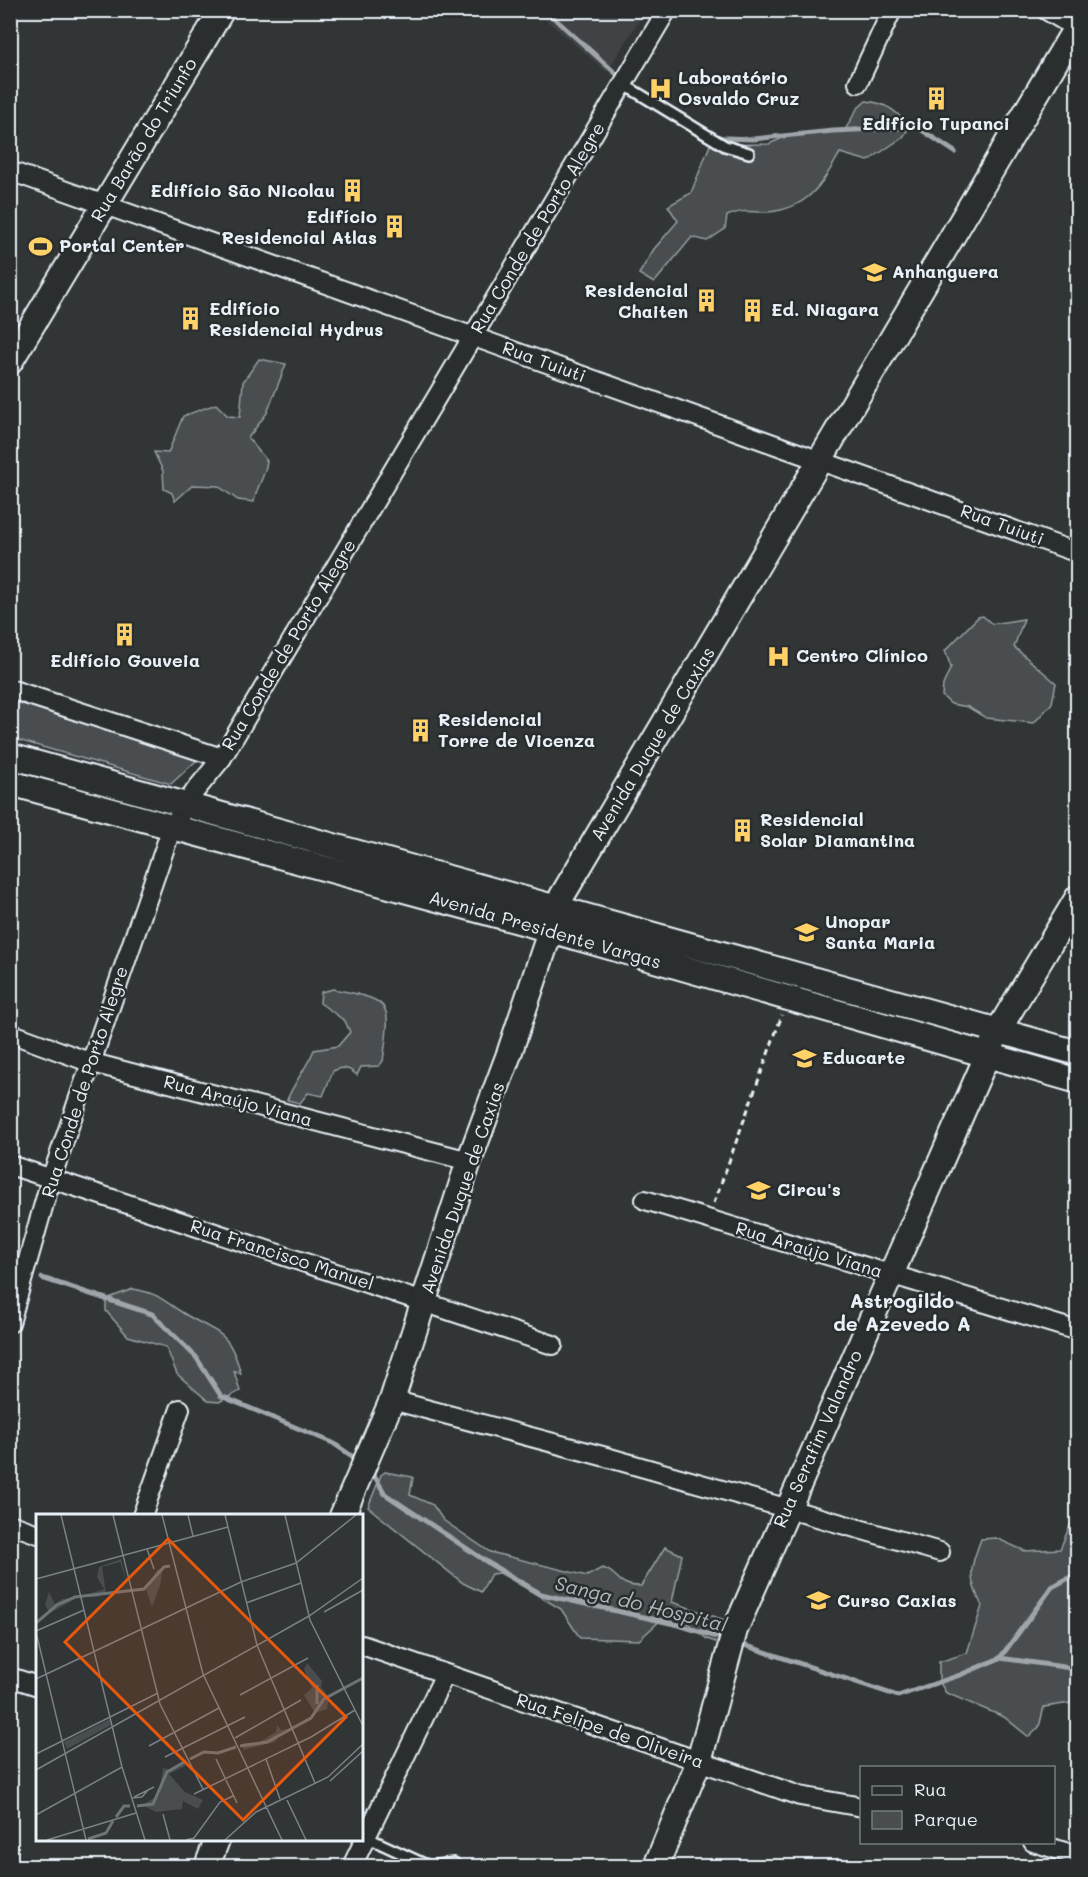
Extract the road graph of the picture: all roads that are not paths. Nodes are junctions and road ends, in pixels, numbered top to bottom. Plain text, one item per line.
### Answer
1 (222, 10) edge
2 (667, 10) edge
3 (892, 10) edge
4 (1046, 10) edge
5 (1077, 27) edge
6 (858, 83) dead end
7 (623, 84) junction
8 (749, 153) dead end
9 (10, 171) edge
10 (105, 205) junction
11 (473, 337) junction
12 (10, 362) edge
13 (818, 459) junction
14 (1077, 553) edge
15 (10, 689) edge
16 (10, 756) edge
17 (222, 758) junction
18 (10, 783) edge
19 (186, 805) junction
20 (172, 827) junction
21 (1077, 897) edge
22 (552, 920) junction
23 (998, 1031) junction
24 (10, 1033) edge
25 (1077, 1053) edge
26 (987, 1055) junction
27 (89, 1062) junction
28 (1077, 1081) edge
29 (469, 1161) junction
30 (10, 1165) edge
31 (51, 1179) junction
32 (645, 1200) dead end
33 (891, 1274) junction
34 (423, 1302) junction
35 (10, 1323) edge
36 (1077, 1331) edge
37 (553, 1345) dead end
38 (392, 1400) junction
39 (180, 1409) dead end
40 (788, 1509) junction
41 (142, 1514) edge
42 (342, 1514) edge
43 (10, 1524) edge
44 (36, 1532) edge
45 (940, 1551) dead end
46 (363, 1645) edge
47 (445, 1674) junction
48 (10, 1677) edge
49 (36, 1685) edge
50 (699, 1761) junction
51 (860, 1807) edge
52 (366, 1837) junction
53 (216, 1841) edge
54 (1039, 1844) edge
55 (1077, 1856) edge
56 (454, 1863) dead end
57 (207, 1866) edge
58 (352, 1866) edge
59 (656, 1866) edge

1 - 10 street, Rua Barão do Triunfo
2 - 7 street, Rua Conde de Porto Alegre
3 - 6 street
4 - 5 street
5 - 13 street, Avenida Duque de Caxias
7 - 8 lane
7 - 11 street, Rua Conde de Porto Alegre
9 - 10 street, Rua Tuiuti
10 - 11 street, Rua Tuiuti
10 - 12 street, Rua Barão do Triunfo
11 - 13 street, Rua Tuiuti
11 - 17 street, Rua Conde de Porto Alegre
13 - 14 street, Rua Tuiuti
13 - 22 street, Avenida Duque de Caxias
15 - 17 street
16 - 19 street, Avenida Presidente Vargas
17 - 19 street, Rua Conde de Porto Alegre
18 - 20 street, Avenida Presidente Vargas
19 - 20 street, Rua Conde de Porto Alegre
19 - 22 street, Avenida Presidente Vargas
20 - 22 street, Avenida Presidente Vargas
20 - 27 street, Rua Conde de Porto Alegre
21 - 23 street, Rua Serafim Valandro
22 - 23 street, Avenida Presidente Vargas
22 - 26 street, Avenida Presidente Vargas
22 - 29 street, Avenida Duque de Caxias
23 - 25 street, Avenida Presidente Vargas
23 - 26 street, Rua Serafim Valandro
24 - 27 street, Rua Araújo Viana
26 - 28 street, Avenida Presidente Vargas
26 - 33 street, Rua Serafim Valandro
27 - 29 street, Rua Araújo Viana
27 - 31 street, Rua Conde de Porto Alegre
29 - 34 street, Avenida Duque de Caxias
30 - 31 street, Rua Francisco Manuel
31 - 34 street, Rua Francisco Manuel
31 - 35 street, Rua Conde de Porto Alegre
32 - 33 street, Rua Araújo Viana
33 - 36 street, Rua Araújo Viana
33 - 40 street, Rua Serafim Valandro
34 - 37 street, Rua Francisco Manuel
34 - 38 street, Avenida Duque de Caxias
38 - 40 street
38 - 42 street, Avenida Duque de Caxias
39 - 41 street
40 - 45 street
40 - 50 street, Rua Serafim Valandro
43 - 44 street
46 - 47 street, Rua Felipe de Oliveira
47 - 50 street, Rua Felipe de Oliveira
47 - 52 street
48 - 49 street
50 - 51 street, Rua Felipe de Oliveira
50 - 59 street, Rua Serafim Valandro
52 - 56 lane
52 - 58 street
53 - 57 street
54 - 55 street

